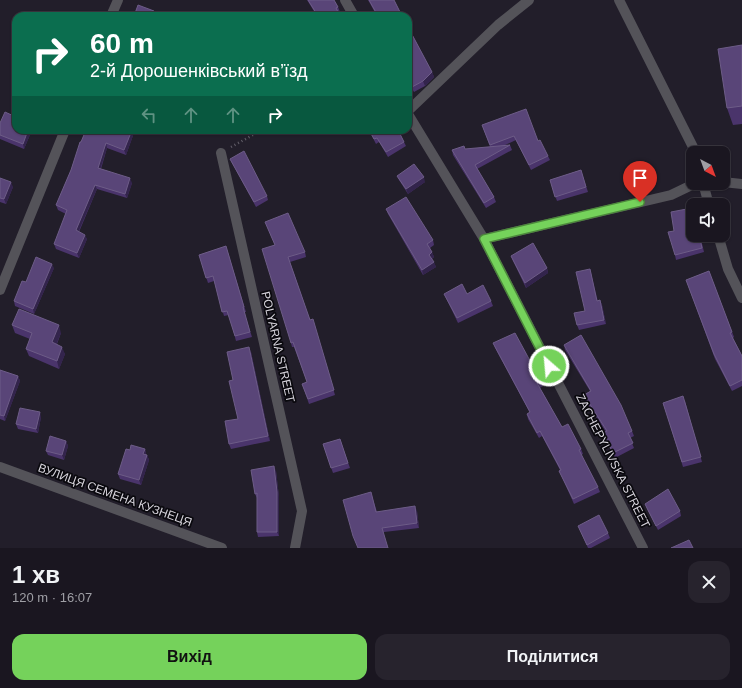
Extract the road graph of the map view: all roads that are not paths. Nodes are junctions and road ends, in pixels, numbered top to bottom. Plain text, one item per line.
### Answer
1 (118, 0) edge
2 (346, 0) edge
3 (529, 0) edge
4 (619, 0) edge
5 (113, 12) edge
6 (352, 12) edge
7 (412, 109) edge
8 (412, 120) edge
9 (63, 134) edge
10 (692, 146) edge
11 (221, 153) road end
12 (730, 183) edge
13 (742, 184) edge
14 (686, 187) edge
15 (484, 239) junction
16 (720, 242) edge
17 (0, 290) edge
18 (742, 298) edge
19 (0, 467) edge
20 (222, 548) edge
21 (296, 548) edge
22 (643, 548) edge

1 - 5 street
2 - 6 street
3 - 7 street
4 - 10 street
8 - 15 street, ZACHEPYLIVSKA STREET
9 - 17 street
11 - 21 street, POLYARNA STREET
12 - 13 street
14 - 15 street
15 - 22 street, ZACHEPYLIVSKA STREET
16 - 18 street
19 - 20 street, ВУЛИЦЯ СЕМЕНА КУЗНЕЦЯ

